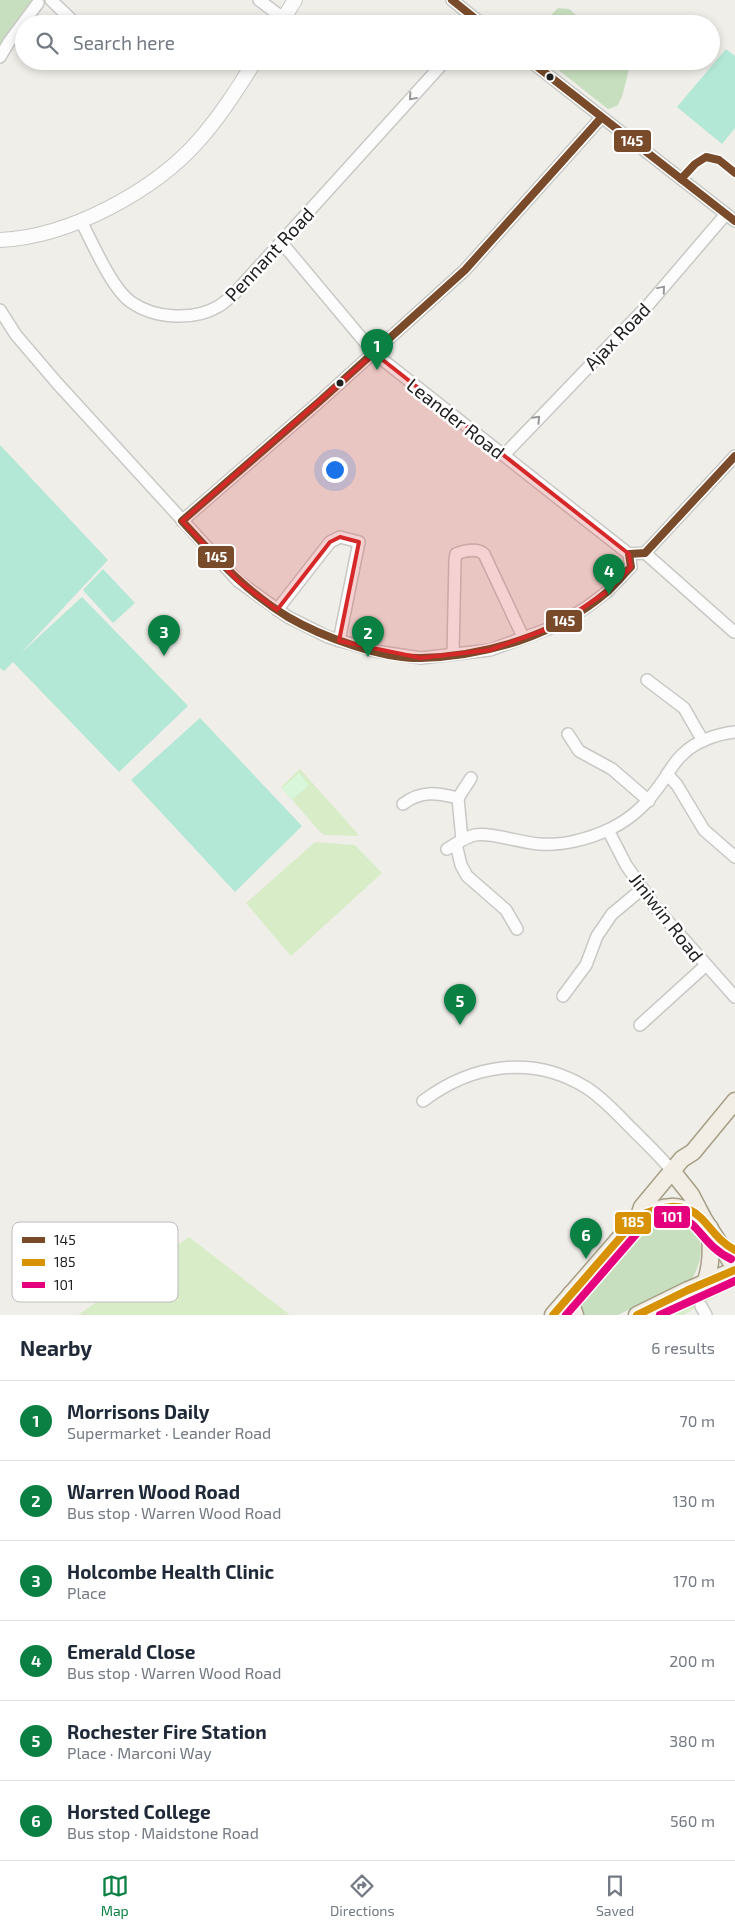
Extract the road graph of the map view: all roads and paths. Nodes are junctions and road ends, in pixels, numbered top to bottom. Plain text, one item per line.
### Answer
1 (51, 0) edge
2 (259, 0) edge
3 (295, 0) edge
4 (452, 0) edge
5 (38, 3) dead end
6 (29, 15) edge
7 (67, 15) edge
8 (275, 15) edge
9 (285, 15) edge
10 (470, 15) edge
11 (15, 34) edge
12 (0, 57) edge
13 (249, 70) edge
14 (437, 70) edge
15 (541, 70) edge
16 (601, 118) junction
17 (731, 217) edge
18 (81, 221) junction
19 (0, 240) edge
20 (281, 242) junction
21 (0, 310) edge
22 (374, 353) junction
23 (504, 455) junction
24 (735, 456) edge
25 (182, 521) junction
26 (645, 552) junction
27 (629, 554) junction
28 (277, 610) junction
29 (734, 632) edge
30 (523, 637) junction
31 (340, 641) junction
32 (454, 654) junction
33 (647, 680) dead end
34 (735, 732) edge
35 (568, 734) dead end
36 (703, 741) junction
37 (667, 774) junction
38 (471, 778) dead end
39 (458, 798) junction
40 (649, 801) junction
41 (403, 804) dead end
42 (608, 830) junction
43 (455, 844) junction
44 (735, 857) edge
45 (642, 889) junction
46 (517, 929) dead end
47 (705, 966) junction
48 (563, 996) dead end
49 (735, 997) edge
50 (640, 1025) dead end
51 (423, 1101) dead end
52 (735, 1101) edge
53 (693, 1152) junction
54 (672, 1170) junction
55 (691, 1195) junction
56 (638, 1216) junction
57 (710, 1229) junction
58 (735, 1250) edge
59 (735, 1269) edge
60 (705, 1283) junction
61 (571, 1294) junction
62 (553, 1315) edge
63 (575, 1315) edge
64 (637, 1315) edge

1 - 7 street
2 - 8 street
3 - 9 street
4 - 10 street
5 - 6 street
11 - 12 street
13 - 18 street
14 -> 20 street, Pennant Road
15 - 16 street
16 - 17 street
16 - 22 street
23 -> 17 street, Ajax Road
18 - 19 street
18 - 20 street, Pennant Road
20 - 22 street, Leander Road
21 - 25 street
22 - 23 street, Leander Road
22 - 25 street
23 - 27 street, Leander Road
24 - 26 street
25 - 28 street
26 - 27 street
26 - 29 street
27 - 30 street
28 - 31 street
28 - 31 street
30 - 32 street
30 - 32 street
31 - 32 street
33 - 36 street
34 - 36 street
35 - 40 street
36 - 37 street
37 - 40 street
37 - 44 street
38 - 39 street
39 - 41 street
39 - 43 street
40 - 42 street
42 - 43 street
42 - 45 street, Jiniwin Road
43 - 46 street
45 - 47 street, Jiniwin Road
45 - 48 street
47 - 49 street, Jiniwin Road
47 - 50 street
51 - 54 street
52 - 53 main road
53 - 54 main road
53 - 55 main road
54 - 55 main road
54 - 56 main road
55 - 57 main road
56 - 57 main road
56 - 61 main road
57 - 58 main road
57 - 59 main road
57 - 60 main road
59 - 60 main road
60 - 64 main road
61 - 62 main road
61 - 63 main road

